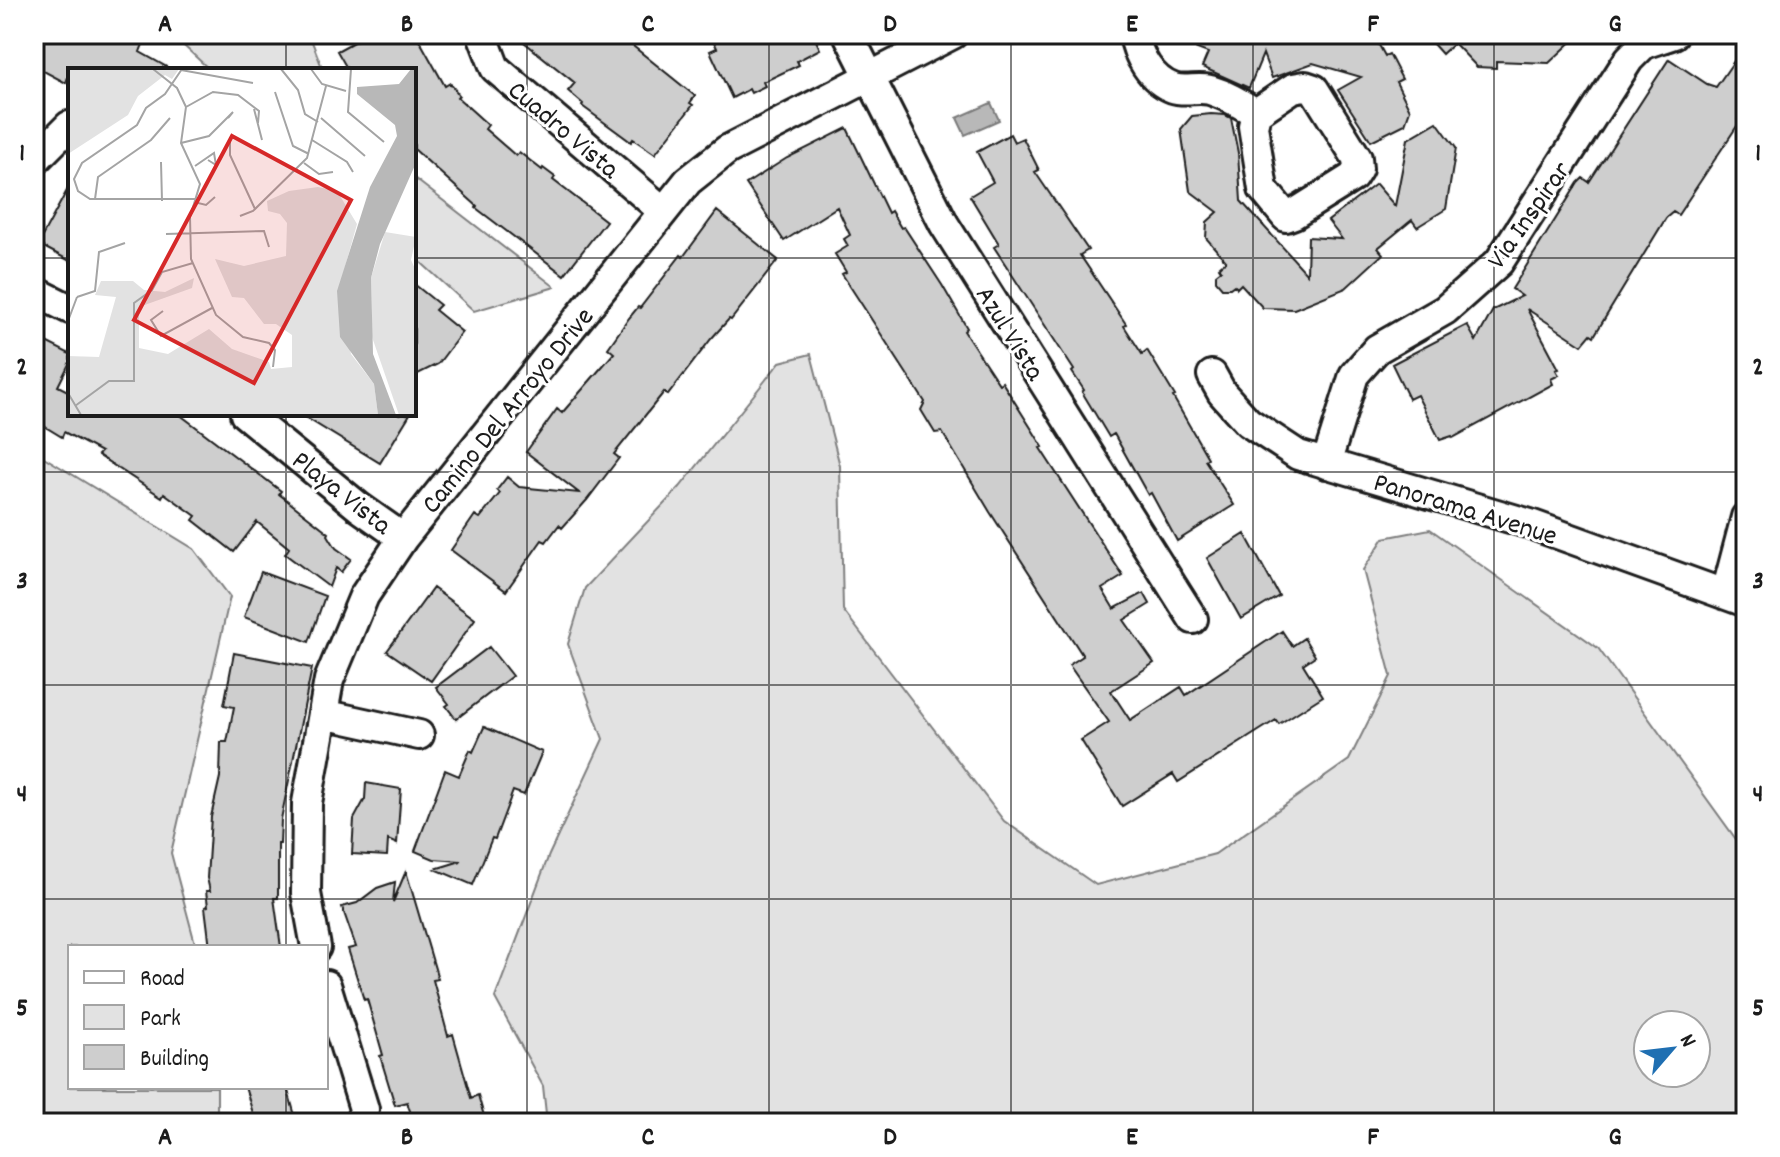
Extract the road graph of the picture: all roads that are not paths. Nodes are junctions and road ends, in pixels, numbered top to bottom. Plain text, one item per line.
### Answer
1 (482, 34) edge
2 (848, 34) edge
3 (953, 34) edge
4 (1134, 34) edge
5 (1674, 34) edge
6 (869, 77) junction
7 (1256, 113) junction
8 (68, 127) edge
9 (34, 161) edge
10 (663, 211) junction
11 (34, 291) edge
12 (68, 308) edge
13 (1212, 375) dead end
14 (248, 416) edge
15 (1326, 464) junction
16 (1746, 517) edge
17 (403, 538) junction
18 (1736, 598) edge
19 (1193, 619) dead end
20 (323, 714) junction
21 (419, 735) dead end
22 (316, 945) edge
23 (328, 992) edge
24 (360, 1123) edge

1 - 10 street, Cuadro Vista
2 - 6 street, Azul Vista
3 - 6 street, Camino Del Arroyo Drive
4 - 7 street
5 - 15 street, Via Inspirar
6 - 10 street, Camino Del Arroyo Drive
6 - 19 street, Azul Vista
7 - 7 street
8 - 9 street
10 - 17 street, Camino Del Arroyo Drive
11 - 12 street
13 - 15 street, Panorama Avenue
14 - 17 street, Playa Vista
15 - 18 street, Panorama Avenue
16 - 18 street
17 - 20 street, Camino Del Arroyo Drive
20 - 21 street
20 - 22 street, Camino Del Arroyo Drive
23 - 24 street

